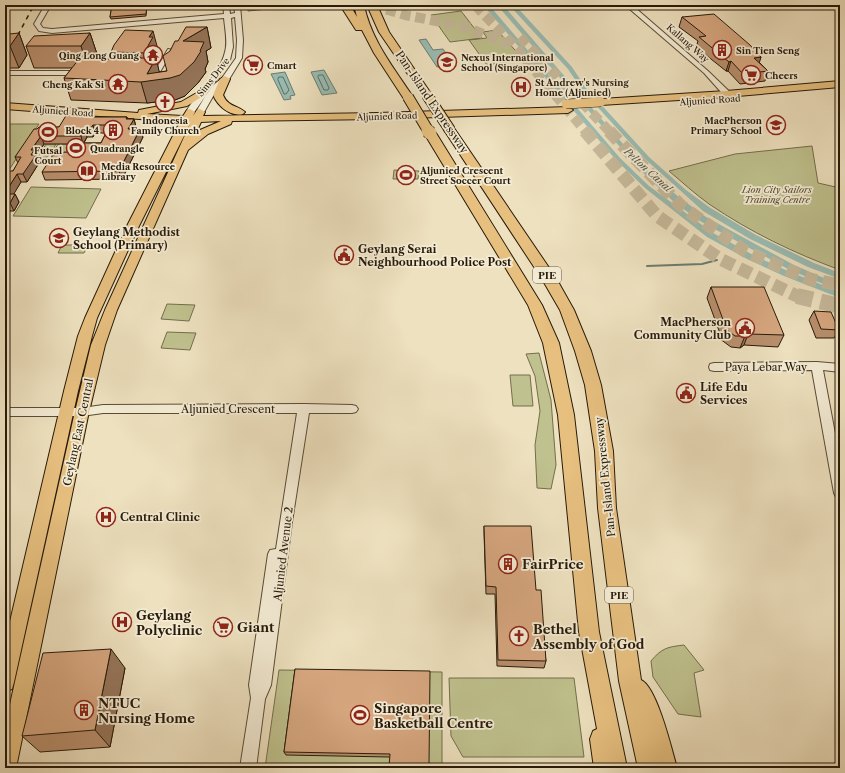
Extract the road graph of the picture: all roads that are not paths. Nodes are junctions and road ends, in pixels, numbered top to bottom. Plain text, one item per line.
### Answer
1 (25, 5) edge
2 (48, 5) edge
3 (226, 5) edge
4 (237, 5) edge
5 (345, 5) edge
6 (359, 5) edge
7 (372, 5) edge
8 (383, 5) edge
9 (628, 5) edge
10 (5, 8) edge
11 (238, 15) junction
12 (227, 16) junction
13 (386, 30) junction
14 (367, 32) junction
15 (170, 50) edge
16 (141, 72) edge
17 (5, 73) edge
18 (92, 73) edge
19 (225, 79) junction
20 (717, 83) junction
21 (840, 84) edge
22 (840, 89) edge
23 (200, 94) junction
24 (706, 95) junction
25 (729, 96) junction
26 (5, 102) edge
27 (602, 105) junction
28 (5, 106) edge
29 (146, 115) junction
30 (193, 115) junction
31 (241, 115) junction
32 (177, 149) junction
33 (818, 366) junction
34 (714, 367) dead end
35 (840, 368) edge
36 (5, 405) edge
37 (75, 408) junction
38 (301, 409) junction
39 (352, 409) dead end
40 (5, 412) edge
41 (840, 493) edge
42 (589, 632) junction
43 (630, 681) junction
44 (5, 682) edge
45 (6, 768) edge
46 (248, 768) edge
47 (604, 768) edge
48 (616, 768) edge
49 (649, 768) edge
50 (666, 768) edge

1 - 10 street
2 - 12 street
3 - 12 street, Sims Drive
4 - 11 street, Sims Drive
5 - 14 highway
6 - 14 highway, Pan-Island Expressway / PIE
7 - 13 highway, Pan-Island Expressway / PIE
8 - 13 highway
9 - 20 street, Kallang Way
11 - 12 street
11 - 19 street, Sims Drive
12 - 23 street, Sims Drive
13 - 43 highway, Pan-Island Expressway / PIE, bridge
14 - 42 highway, Pan-Island Expressway / PIE, bridge
15 - 16 street
17 - 18 street
19 - 30 street, Sims Drive
19 - 31 main road
20 - 24 main road
20 - 25 street, Kallang Way
21 - 25 main road, Aljunied Road
22 - 25 main road, Aljunied Road
23 - 29 main road
23 - 30 street, Sims Drive
24 - 25 main road, Aljunied Road
24 - 27 main road, Aljunied Road
25 - 27 main road, Aljunied Road
26 - 29 main road, Aljunied Road
27 - 31 main road, Aljunied Road
28 - 29 main road, Aljunied Road
29 - 30 main road, Aljunied Road
29 - 32 main road
30 - 31 main road, Aljunied Road
30 - 32 main road, Geylang East Central
31 - 32 main road
32 - 37 main road, Geylang East Central
33 - 34 street, Paya Lebar Way
33 - 35 street, Paya Lebar Way
33 - 41 street
36 - 37 street
37 - 38 street, Aljunied Crescent
37 - 40 street
37 - 44 main road, Geylang East Central
37 - 45 main road, Geylang East Central
38 - 39 street, Aljunied Crescent
38 - 46 street, Aljunied Avenue 2
42 - 47 highway
42 - 48 highway, Pan-Island Expressway / PIE
43 - 49 highway, Pan-Island Expressway / PIE
43 - 50 highway

